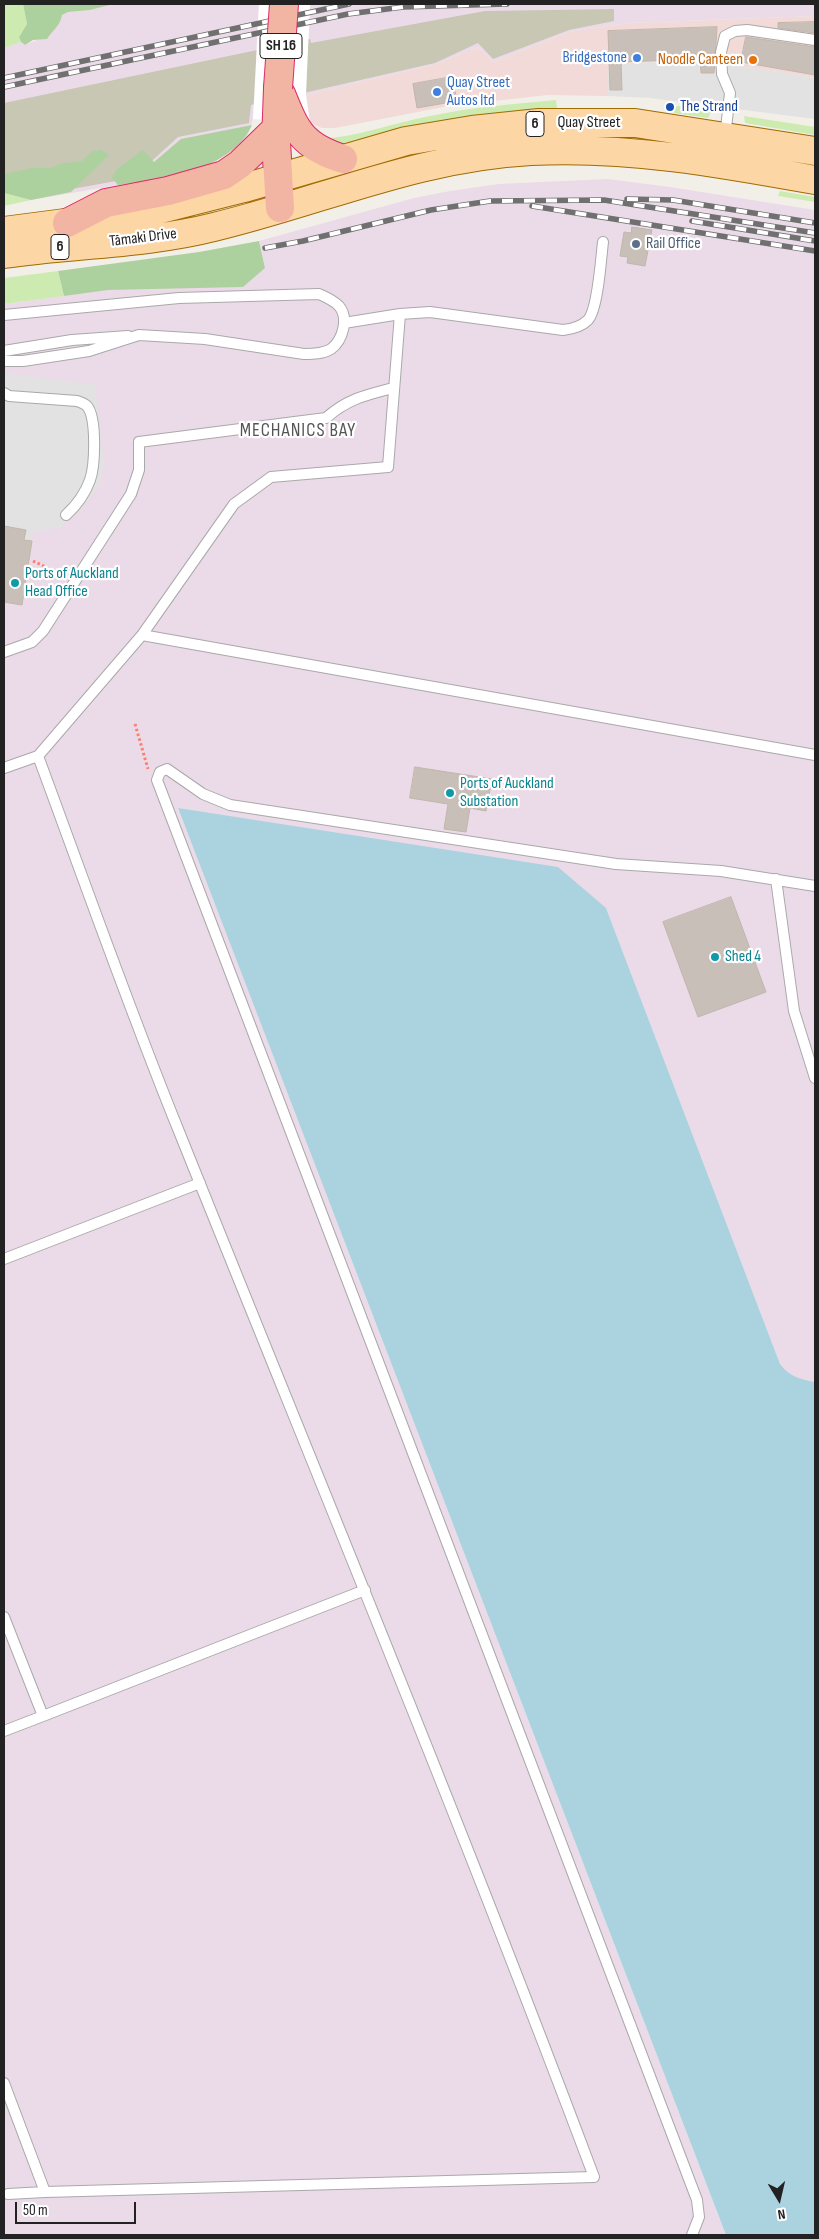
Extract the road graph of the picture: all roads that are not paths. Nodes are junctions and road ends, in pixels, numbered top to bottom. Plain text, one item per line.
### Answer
1 (284, 4) edge
2 (815, 40) edge
3 (282, 124) junction
4 (723, 149) junction
5 (815, 151) edge
6 (343, 159) junction
7 (276, 179) junction
8 (815, 180) edge
9 (280, 208) junction
10 (67, 223) junction
11 (4, 231) edge
12 (603, 242) dead end
13 (4, 254) edge
14 (400, 314) junction
15 (4, 315) edge
16 (344, 323) junction
17 (139, 335) junction
18 (4, 351) edge
19 (4, 361) edge
20 (393, 388) junction
21 (4, 393) edge
22 (66, 515) dead end
23 (142, 635) junction
24 (4, 652) edge
25 (815, 755) edge
26 (38, 756) junction
27 (4, 768) edge
28 (776, 879) junction
29 (815, 886) edge
30 (815, 1078) edge
31 (200, 1183) junction
32 (4, 1258) edge
33 (365, 1590) junction
34 (4, 1617) edge
35 (43, 1716) junction
36 (4, 1731) edge
37 (4, 2083) edge
38 (45, 2192) junction
39 (8, 2194) dead end
40 (692, 2235) edge

1 - 3 highway, SH 16, bridge
2 - 4 lane
3 - 6 highway
3 - 7 highway
3 - 10 highway
4 - 5 main road, Quay Street / 6
4 - 6 main road, Quay Street / 6
4 - 8 main road, Quay Street / 6
4 - 9 main road, Quay Street / 6
6 - 7 main road, Quay Street / 6
7 - 9 highway
7 - 10 main road, Tāmaki Drive / 6
9 - 13 main road, Tāmaki Drive / 6
10 - 11 main road, Tāmaki Drive / 6
12 - 14 lane
14 - 16 lane
14 - 20 lane
15 - 16 lane
16 - 17 lane
17 - 18 lane
17 - 19 lane
20 - 23 lane
20 - 24 lane
21 - 22 lane
23 - 25 lane
23 - 26 lane
26 - 27 lane
26 - 31 lane
28 - 29 lane
28 - 30 lane
28 - 40 lane
31 - 32 lane
31 - 33 lane
33 - 35 lane
33 - 38 lane
34 - 35 lane
35 - 36 lane
37 - 38 lane
38 - 39 lane

